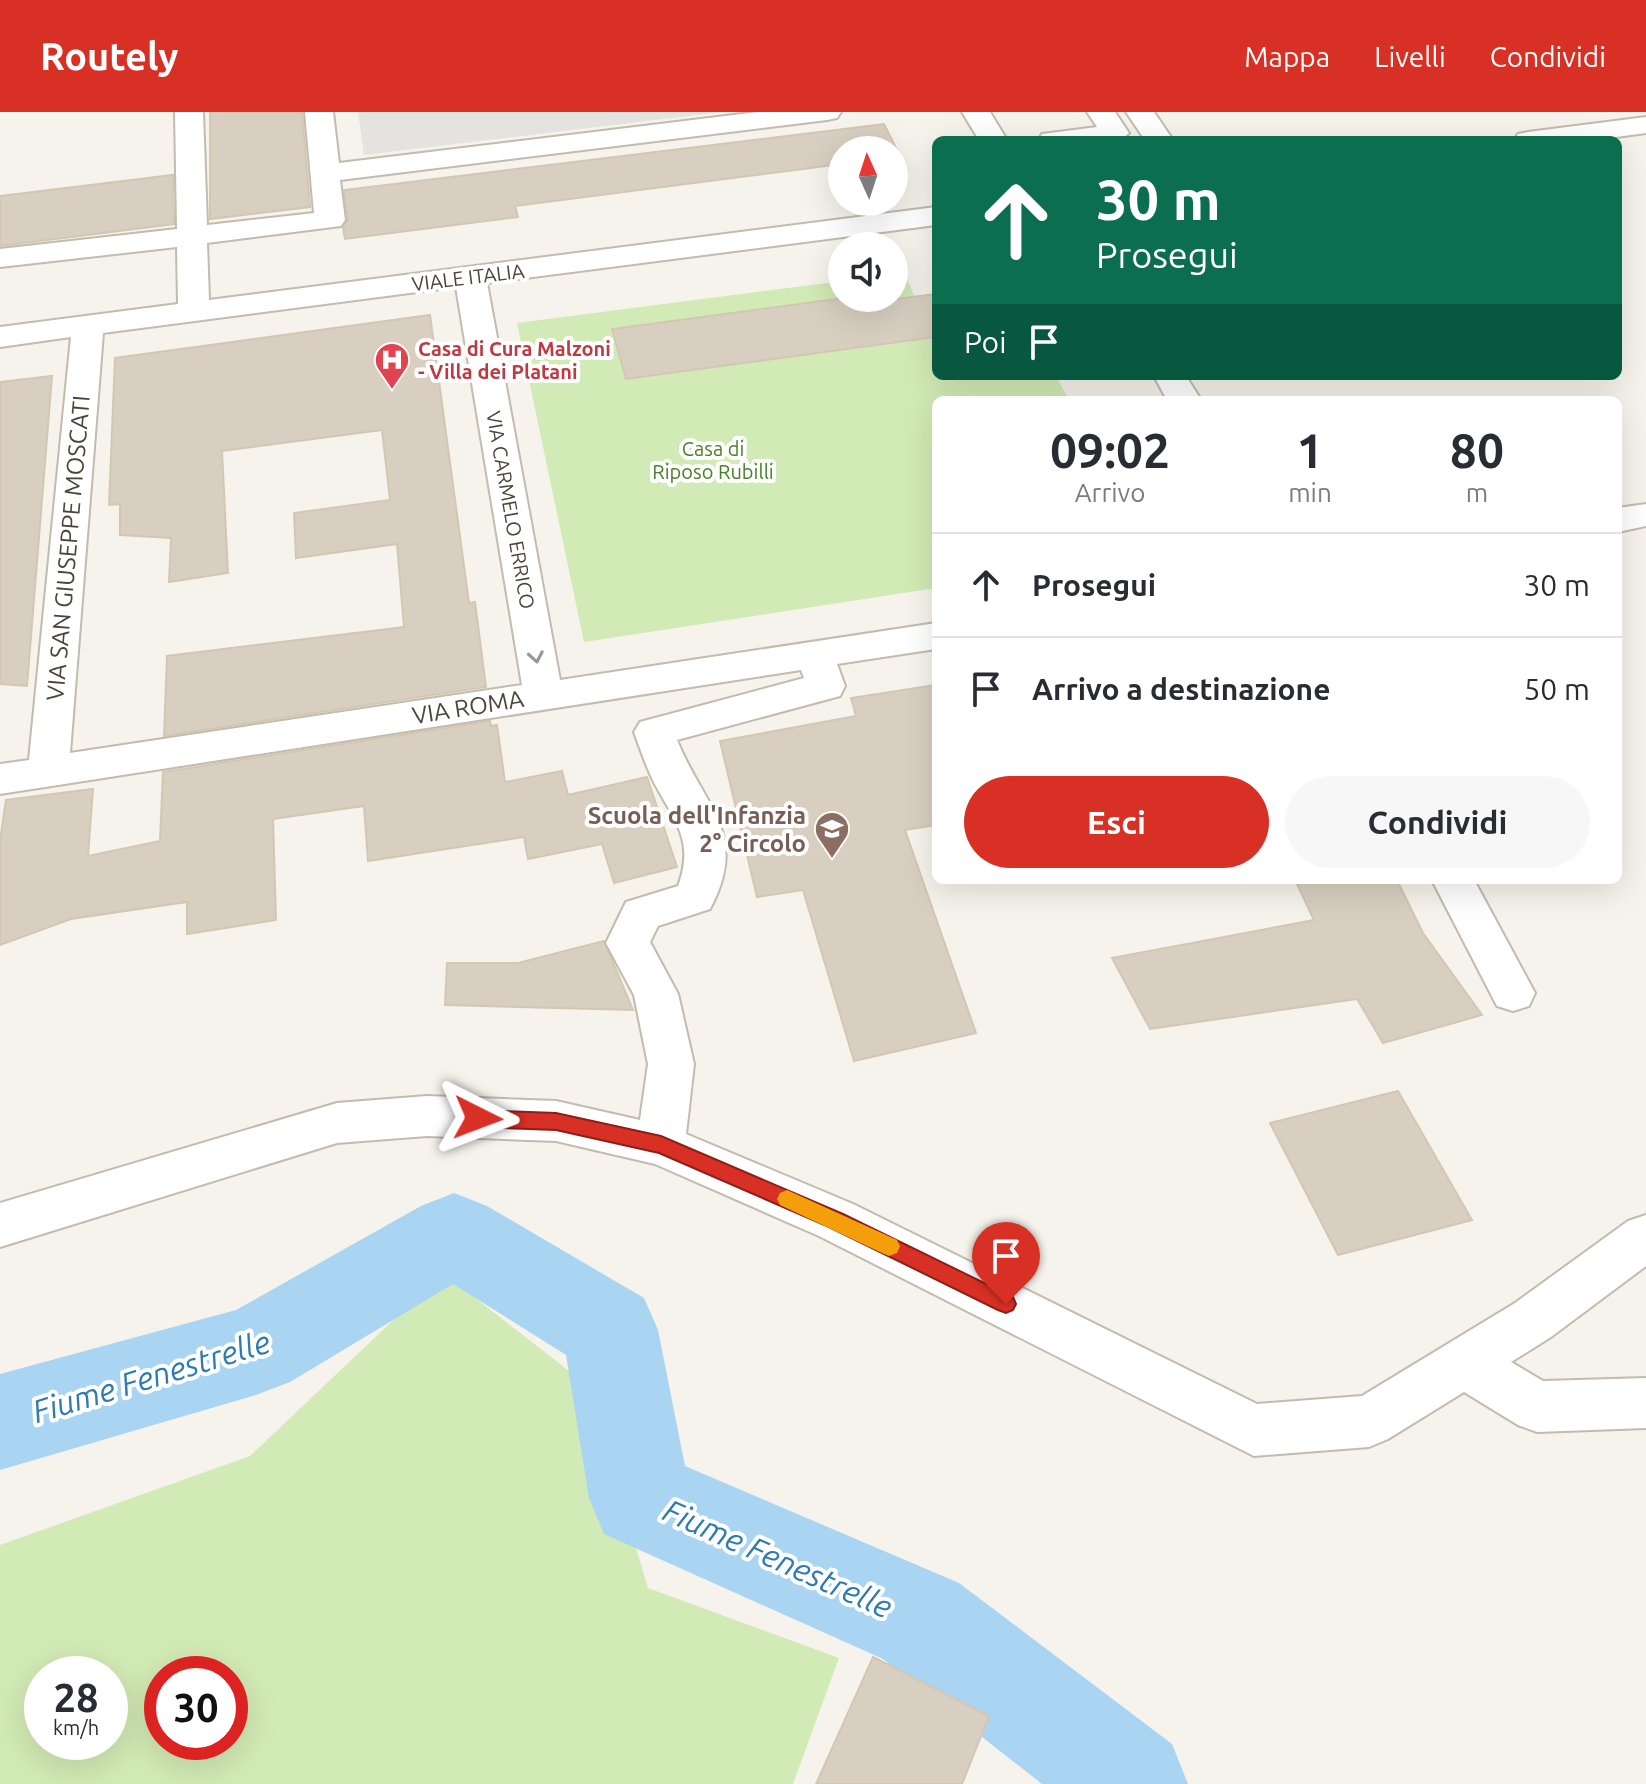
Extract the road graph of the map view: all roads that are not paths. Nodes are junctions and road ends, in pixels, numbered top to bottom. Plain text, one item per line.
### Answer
1 (189, 112) edge
2 (319, 112) edge
3 (827, 112) edge
4 (976, 112) edge
5 (1101, 112) edge
6 (1140, 112) edge
7 (1623, 122) edge
8 (991, 136) edge
9 (1088, 136) edge
10 (1156, 136) edge
11 (1549, 136) edge
12 (1646, 155) edge
13 (325, 173) junction
14 (932, 217) edge
15 (192, 236) junction
16 (0, 258) edge
17 (470, 277) junction
18 (194, 312) junction
19 (88, 325) junction
20 (0, 337) edge
21 (1646, 515) edge
22 (1622, 519) edge
23 (932, 637) edge
24 (815, 656) junction
25 (543, 695) junction
26 (48, 770) junction
27 (0, 779) edge
28 (1455, 884) edge
29 (1513, 993) dead end
30 (661, 1145) junction
31 (0, 1225) edge
32 (1646, 1237) edge
33 (1464, 1363) junction
34 (1646, 1403) edge

1 - 15 street
2 - 13 street
3 - 13 street
4 - 8 street
5 - 9 street
6 - 10 street
7 - 11 street
7 - 12 street
13 - 15 street
14 - 17 street, VIALE ITALIA
15 - 16 street
15 - 18 street
17 - 18 street, VIALE ITALIA
17 -> 25 street, VIA CARMELO ERRICO
18 - 19 street, VIALE ITALIA
19 - 20 street, VIALE ITALIA
19 - 26 street, VIA SAN GIUSEPPE MOSCATI
21 - 22 street
23 - 24 street, VIA ROMA
24 - 25 street, VIA ROMA
24 - 30 street
25 - 26 street, VIA ROMA
26 - 27 street, VIA ROMA
28 - 29 street
30 - 31 street
30 - 33 street
32 - 33 street
33 - 34 street

